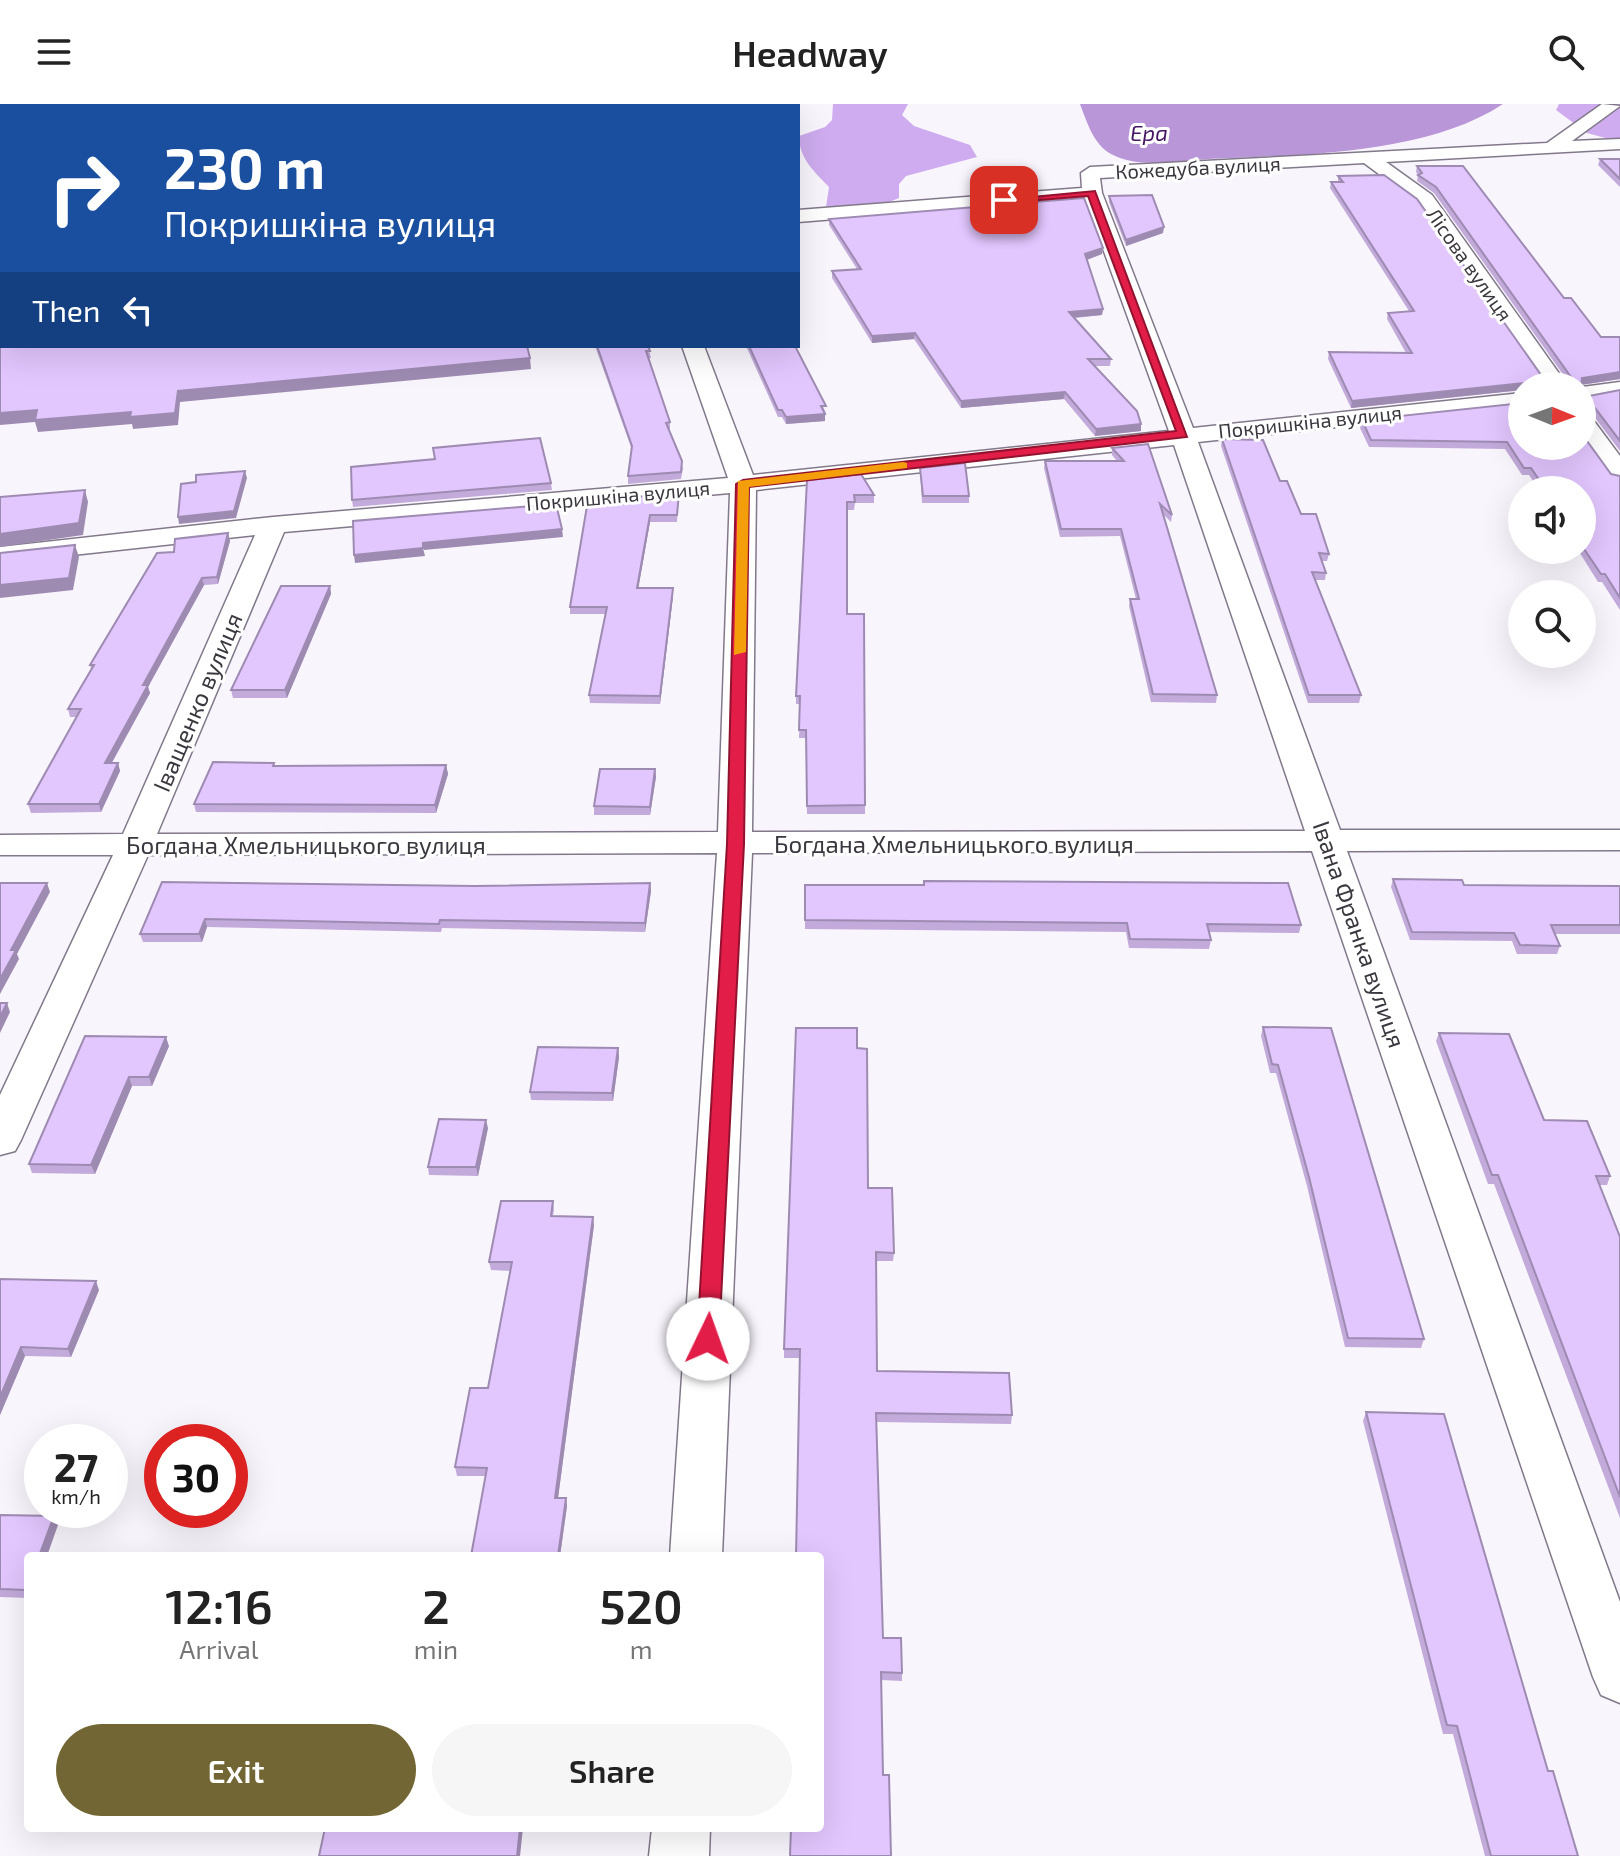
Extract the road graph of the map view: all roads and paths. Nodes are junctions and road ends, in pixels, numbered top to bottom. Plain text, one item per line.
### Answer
1 (1608, 107) edge
2 (1620, 120) edge
3 (1620, 144) edge
4 (1551, 148) junction
5 (1368, 158) junction
6 (1092, 193) junction
7 (800, 216) edge
8 (694, 348) edge
9 (1546, 372) edge
10 (1620, 389) edge
11 (1596, 392) edge
12 (1508, 401) edge
13 (1183, 434) junction
14 (1596, 441) edge
15 (1620, 474) edge
16 (743, 484) junction
17 (273, 525) junction
18 (0, 555) edge
19 (1327, 840) junction
20 (1620, 840) edge
21 (136, 843) junction
22 (735, 844) junction
23 (0, 845) edge
24 (0, 1140) edge
25 (696, 1552) edge
26 (1620, 1677) edge
27 (681, 1832) edge
28 (679, 1856) edge

1 - 2 street
1 - 4 street
3 - 4 street, Кожедуба вулиця
4 - 5 street, Кожедуба вулиця
5 - 6 street, Кожедуба вулиця
5 - 9 street, Лісова вулиця
6 - 7 street, Кожедуба вулиця
6 - 13 street, Івана Франка вулиця
8 - 16 street
10 - 11 street
12 - 13 street, Покришкіна вулиця
13 - 16 street, Покришкіна вулиця
13 - 19 street, Івана Франка вулиця
14 - 15 street
16 - 17 street, Покришкіна вулиця
16 - 22 street
17 - 18 street, Покришкіна вулиця
17 - 21 street, Іващенко вулиця
19 - 20 street, Богдана Хмельницького вулиця
19 - 22 street, Богдана Хмельницького вулиця
19 - 26 street, Івана Франка вулиця
21 - 22 street, Богдана Хмельницького вулиця
21 - 23 street, Богдана Хмельницького вулиця
21 - 24 street, Іващенко вулиця
22 - 25 street
27 - 28 street

